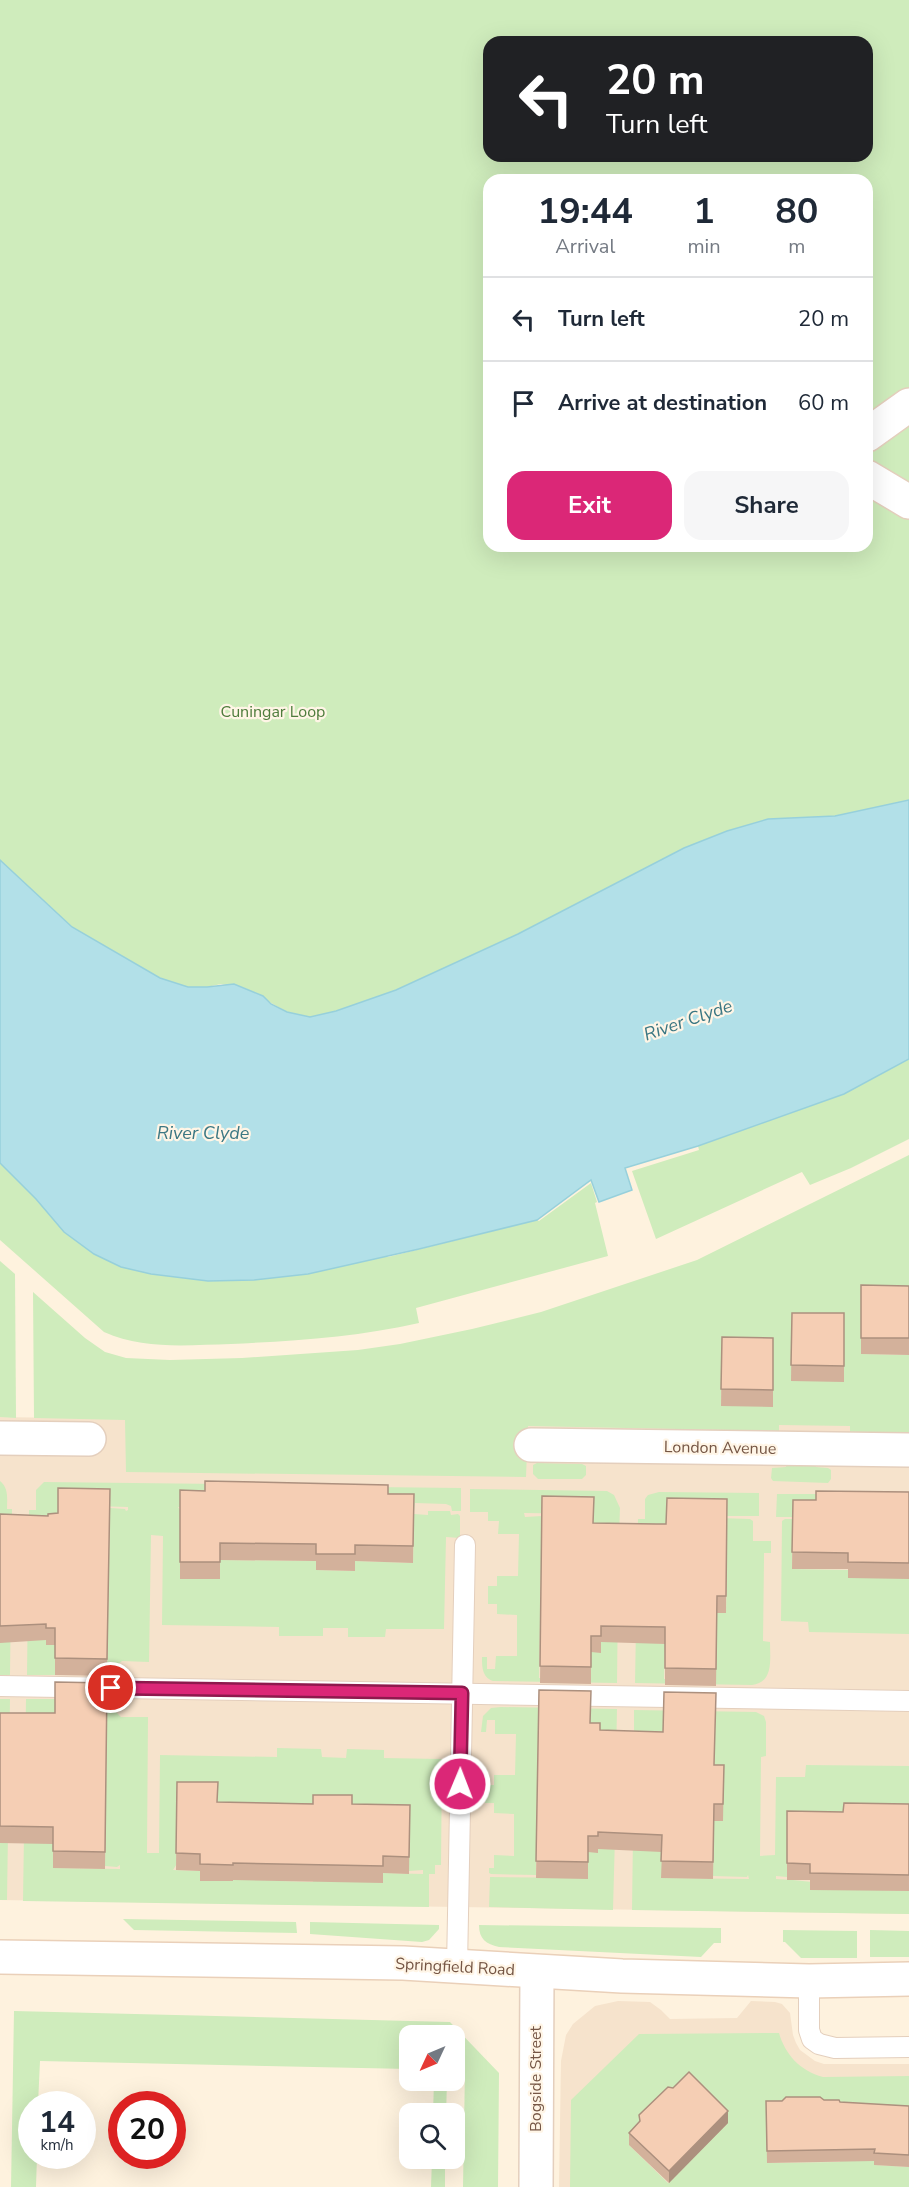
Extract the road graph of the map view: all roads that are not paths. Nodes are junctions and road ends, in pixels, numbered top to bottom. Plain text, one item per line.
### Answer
1 (909, 405) edge
2 (873, 431) edge
3 (873, 481) edge
4 (909, 502) edge
5 (0, 1438) edge
6 (89, 1439) dead end
7 (531, 1445) dead end
8 (909, 1450) edge
9 (465, 1545) dead end
10 (0, 1686) edge
11 (462, 1693) junction
12 (909, 1701) edge
13 (0, 1957) edge
14 (457, 1966) junction
15 (537, 1972) junction
16 (909, 1979) edge
17 (809, 1981) junction
18 (909, 2047) edge
19 (536, 2187) edge

1 - 2 street
3 - 4 street
5 - 6 street
7 - 8 street, London Avenue
9 - 11 lane
10 - 11 lane
11 - 12 lane
11 - 14 lane
13 - 14 street, Springfield Road
14 - 15 street, Springfield Road
15 - 17 street, Springfield Road
15 - 19 street, Bogside Street
16 - 17 street, Springfield Road
17 - 18 lane

